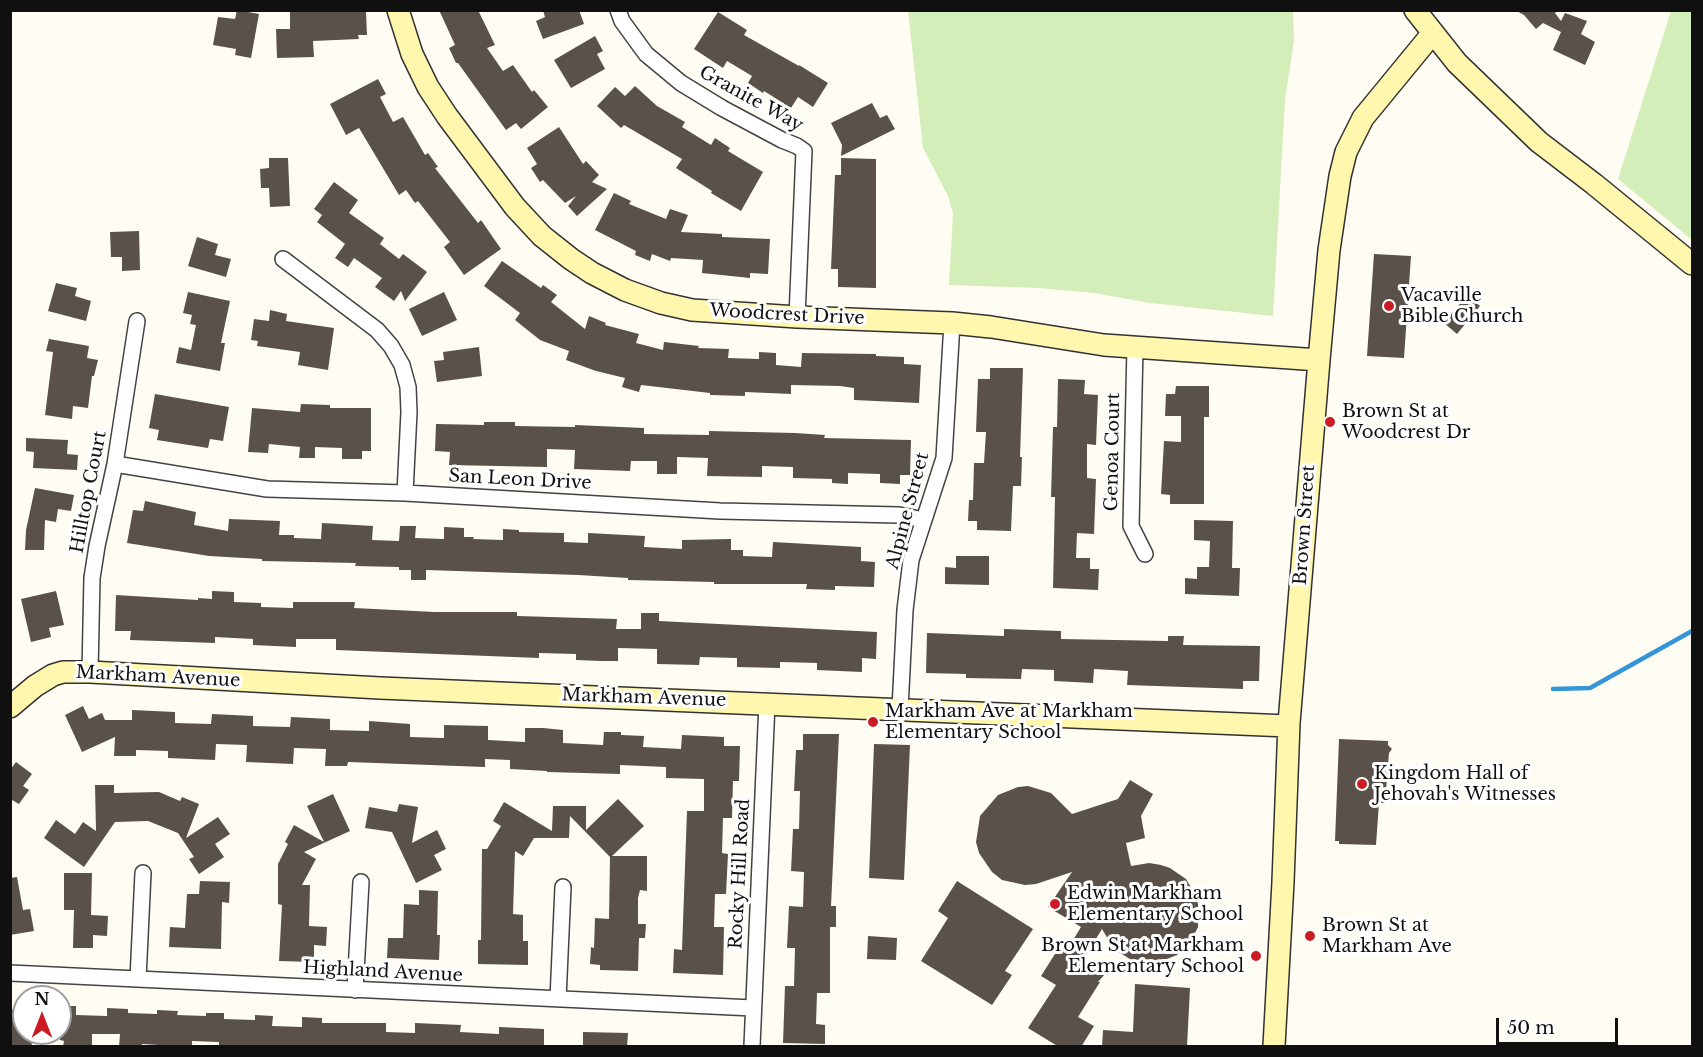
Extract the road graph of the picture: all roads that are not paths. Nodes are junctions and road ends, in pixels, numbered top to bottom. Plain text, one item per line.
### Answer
1 (398, 10) edge
2 (618, 10) edge
3 (1415, 10) edge
4 (1432, 34) junction
5 (283, 259) dead end
6 (1692, 264) edge
7 (797, 317) junction
8 (137, 321) dead end
9 (952, 323) junction
10 (1135, 347) junction
11 (1319, 360) junction
12 (115, 464) junction
13 (405, 494) junction
14 (924, 520) junction
15 (1146, 554) dead end
16 (90, 672) junction
17 (767, 703) junction
18 (10, 707) edge
19 (900, 709) junction
20 (1288, 726) junction
21 (143, 873) dead end
22 (361, 882) dead end
23 (563, 887) dead end
24 (10, 973) edge
25 (138, 979) junction
26 (356, 990) junction
27 (558, 999) junction
28 (753, 1008) junction
29 (752, 1047) edge
30 (1274, 1047) edge

1 - 7 street, Woodcrest Drive
2 - 7 street, Granite Way
3 - 4 street
4 - 6 street
4 - 11 street, Brown Street
5 - 13 street
7 - 9 street, Woodcrest Drive
8 - 12 street, Hilltop Court
9 - 10 street, Woodcrest Drive
9 - 14 street, Alpine Street
10 - 11 street, Woodcrest Drive
10 - 15 street, Genoa Court
11 - 20 street, Brown Street
12 - 13 street, San Leon Drive
12 - 16 street, Hilltop Court
13 - 14 street, San Leon Drive
14 - 19 street, Alpine Street
16 - 17 street, Markham Avenue
16 - 18 street, Markham Avenue
17 - 19 street, Markham Avenue
17 - 28 street, Rocky Hill Road
19 - 20 street, Markham Avenue
20 - 30 street, Brown Street
21 - 25 street
22 - 26 street
23 - 27 street
24 - 25 street, Highland Avenue
25 - 26 street, Highland Avenue
26 - 27 street, Highland Avenue
27 - 28 street, Highland Avenue
28 - 29 street, Rocky Hill Road

